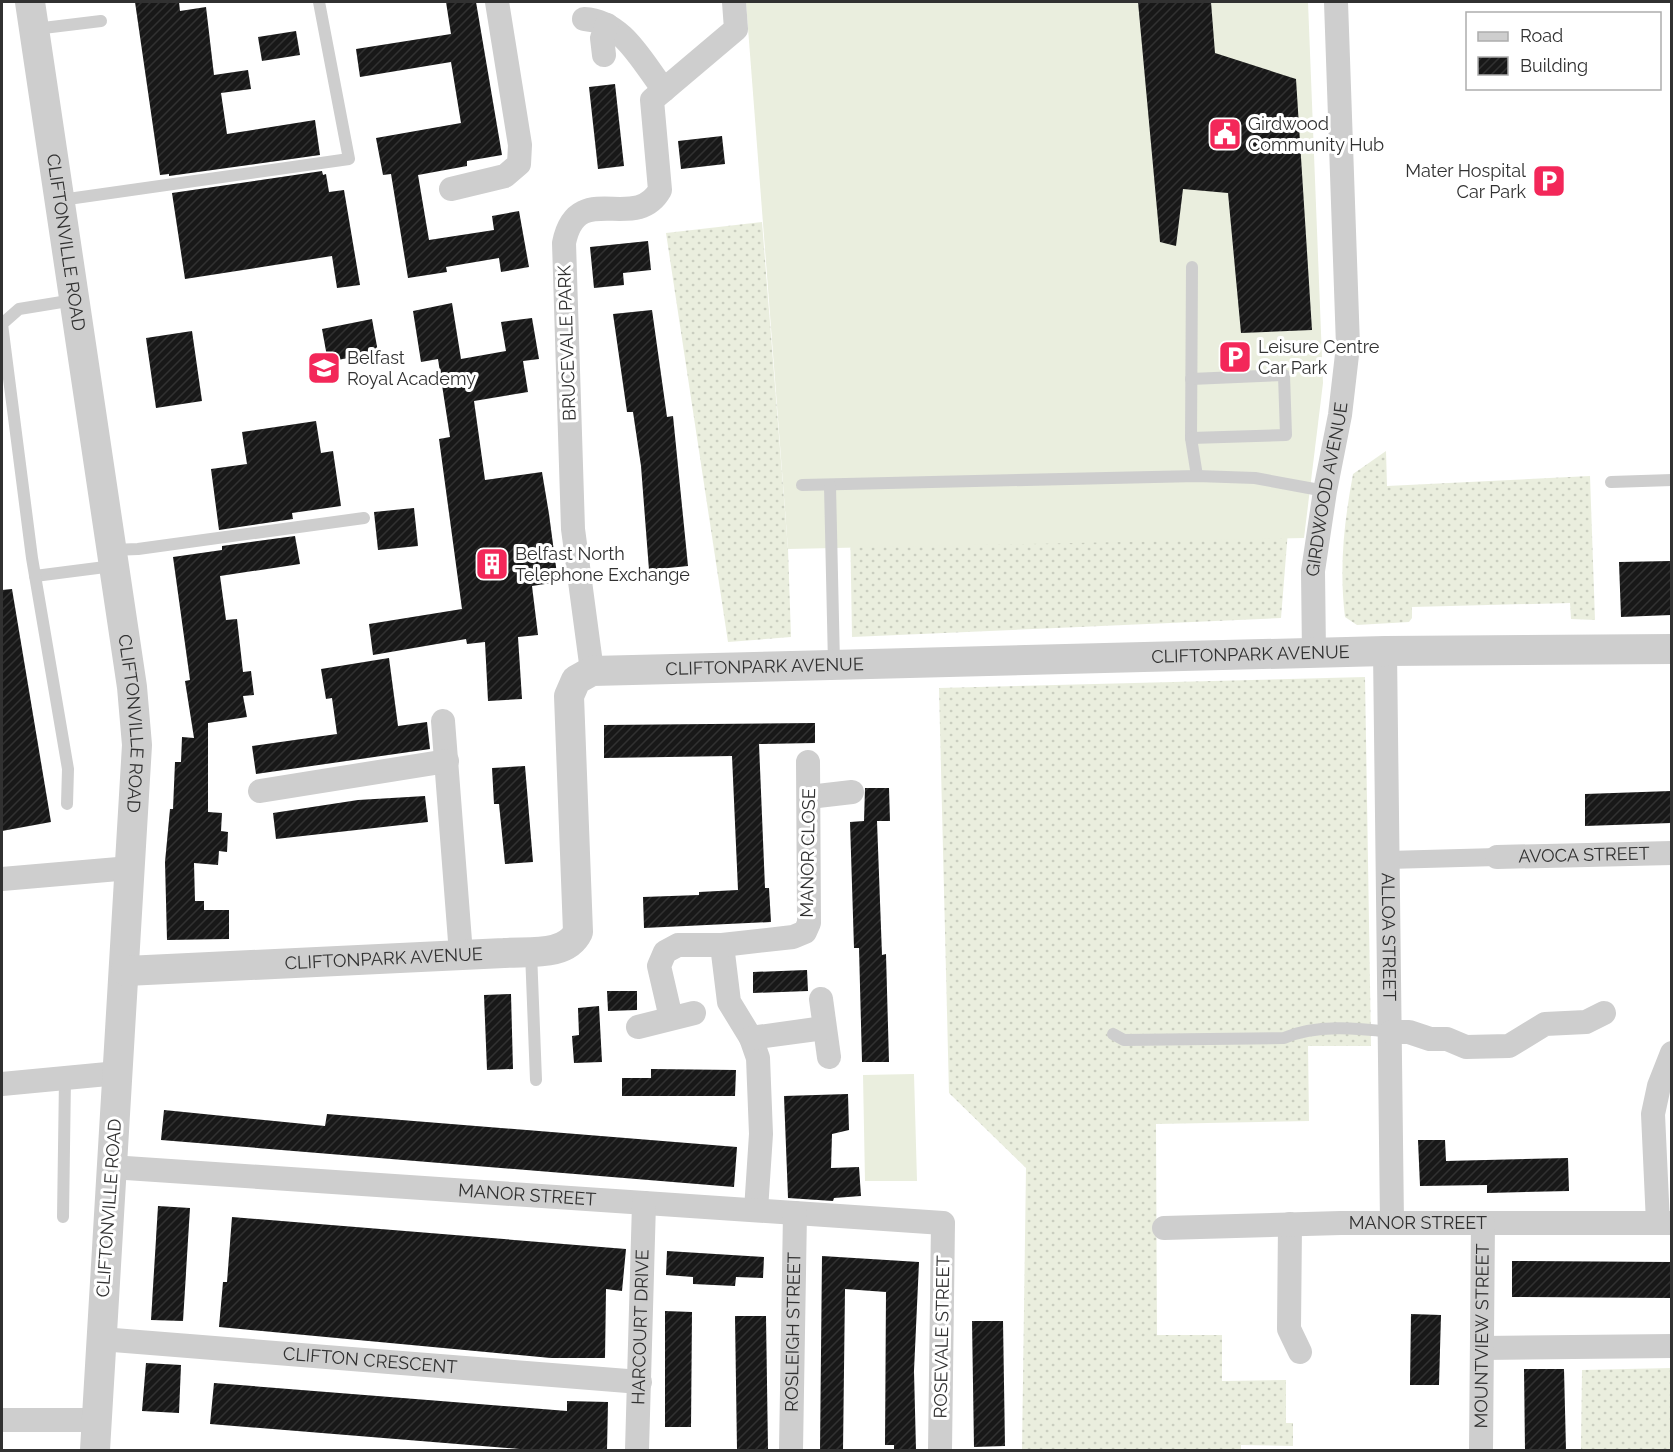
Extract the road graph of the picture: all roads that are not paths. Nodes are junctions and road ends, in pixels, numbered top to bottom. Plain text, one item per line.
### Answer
1 (319, 2) edge
2 (496, 2) edge
3 (734, 2) edge
4 (1336, 2) edge
5 (33, 15) edge
6 (584, 19) dead end
7 (101, 21) dead end
8 (607, 25) junction
9 (604, 55) dead end
10 (664, 90) junction
11 (451, 189) dead end
12 (61, 200) junction
13 (1192, 267) dead end
14 (75, 300) junction
15 (1191, 379) junction
16 (1191, 438) junction
17 (1197, 476) junction
18 (1671, 480) edge
19 (1611, 482) dead end
20 (802, 485) dead end
21 (830, 486) junction
22 (1324, 491) junction
23 (364, 518) dead end
24 (112, 558) junction
25 (35, 576) junction
26 (1671, 649) edge
27 (1385, 651) junction
28 (1314, 654) junction
29 (834, 665) junction
30 (592, 671) junction
31 (443, 722) dead end
32 (447, 761) junction
33 (808, 762) dead end
34 (260, 791) dead end
35 (852, 792) dead end
36 (809, 797) junction
37 (67, 804) dead end
38 (1671, 853) edge
39 (1497, 857) joint
40 (1388, 860) junction
41 (130, 868) junction
42 (2, 879) edge
43 (722, 945) junction
44 (531, 950) junction
45 (461, 954) junction
46 (126, 971) junction
47 (821, 999) dead end
48 (1604, 1013) dead end
49 (638, 1027) dead end
50 (824, 1028) junction
51 (1391, 1032) junction
52 (1113, 1034) dead end
53 (751, 1038) junction
54 (1671, 1053) edge
55 (829, 1057) dead end
56 (118, 1073) junction
57 (65, 1078) junction
58 (536, 1080) dead end
59 (2, 1084) edge
60 (111, 1167) junction
61 (644, 1203) junction
62 (756, 1210) junction
63 (795, 1213) junction
64 (63, 1217) dead end
65 (943, 1223) joint
66 (1392, 1223) junction
67 (1483, 1223) junction
68 (1664, 1223) edge
69 (1290, 1224) junction
70 (1164, 1228) dead end
71 (101, 1339) junction
72 (1671, 1346) edge
73 (1483, 1348) junction
74 (1300, 1352) dead end
75 (640, 1382) junction
76 (2, 1420) edge
77 (98, 1420) junction
78 (95, 1450) edge
79 (638, 1450) edge
80 (791, 1450) edge
81 (940, 1450) edge
82 (1480, 1450) edge

1 - 12 lane
2 - 11 street
3 - 10 street, BRUCEVALE PARK
4 - 22 street, GIRDWOOD AVENUE
5 - 7 lane
5 - 12 street, CLIFTONVILLE ROAD
6 - 8 street
8 - 9 street
8 - 10 street
10 - 30 street, BRUCEVALE PARK
12 - 14 street, CLIFTONVILLE ROAD
13 - 15 lane
14 - 24 street, CLIFTONVILLE ROAD
14 - 25 lane
15 - 16 lane
15 - 16 lane
16 - 17 lane
17 - 21 lane
17 - 22 lane
18 - 19 lane
20 - 21 lane
21 - 29 lane
22 - 28 street, GIRDWOOD AVENUE
23 - 24 lane
24 - 25 lane
24 - 41 street, CLIFTONVILLE ROAD
25 - 37 lane
26 - 27 street, CLIFTONPARK AVENUE
27 - 28 street, CLIFTONPARK AVENUE
27 - 40 street, ALLOA STREET
28 - 29 street, CLIFTONPARK AVENUE
29 - 30 street, CLIFTONPARK AVENUE
30 - 44 street, CLIFTONPARK AVENUE
31 - 32 street
32 - 34 street
32 - 45 street
33 - 36 street, MANOR CLOSE
35 - 36 street
36 - 43 street, MANOR CLOSE
38 - 39 street, AVOCA STREET
39 - 40 street
40 - 51 street, ALLOA STREET
41 - 42 street
41 - 46 street, CLIFTONVILLE ROAD
43 - 49 street, MANOR CLOSE
43 - 53 street
44 - 45 street, CLIFTONPARK AVENUE
44 - 58 lane
45 - 46 street, CLIFTONPARK AVENUE
46 - 56 street, CLIFTONVILLE ROAD
47 - 50 street
48 - 51 street
50 - 53 street
50 - 55 street
51 - 52 lane
51 - 66 street, ALLOA STREET
53 - 62 street
54 - 68 street
56 - 57 street
56 - 60 street, CLIFTONVILLE ROAD
57 - 59 street
57 - 64 lane
60 - 61 street, MANOR STREET
60 - 71 street, CLIFTONVILLE ROAD
61 - 62 street, MANOR STREET
61 - 75 street, HARCOURT DRIVE
62 - 63 street, MANOR STREET
63 - 65 street, MANOR STREET
63 - 80 street, ROSLEIGH STREET
65 - 81 street, ROSEVALE STREET
66 - 67 street, MANOR STREET
66 - 69 street, MANOR STREET
67 - 68 street, MANOR STREET
67 - 73 street, MOUNTVIEW STREET
69 - 70 street, MANOR STREET
69 - 74 street
71 - 75 street, CLIFTON CRESCENT
71 - 77 street, CLIFTONVILLE ROAD
72 - 73 street
73 - 82 street, MOUNTVIEW STREET
75 - 79 street, HARCOURT DRIVE
76 - 77 street
77 - 78 street, CLIFTONVILLE ROAD

